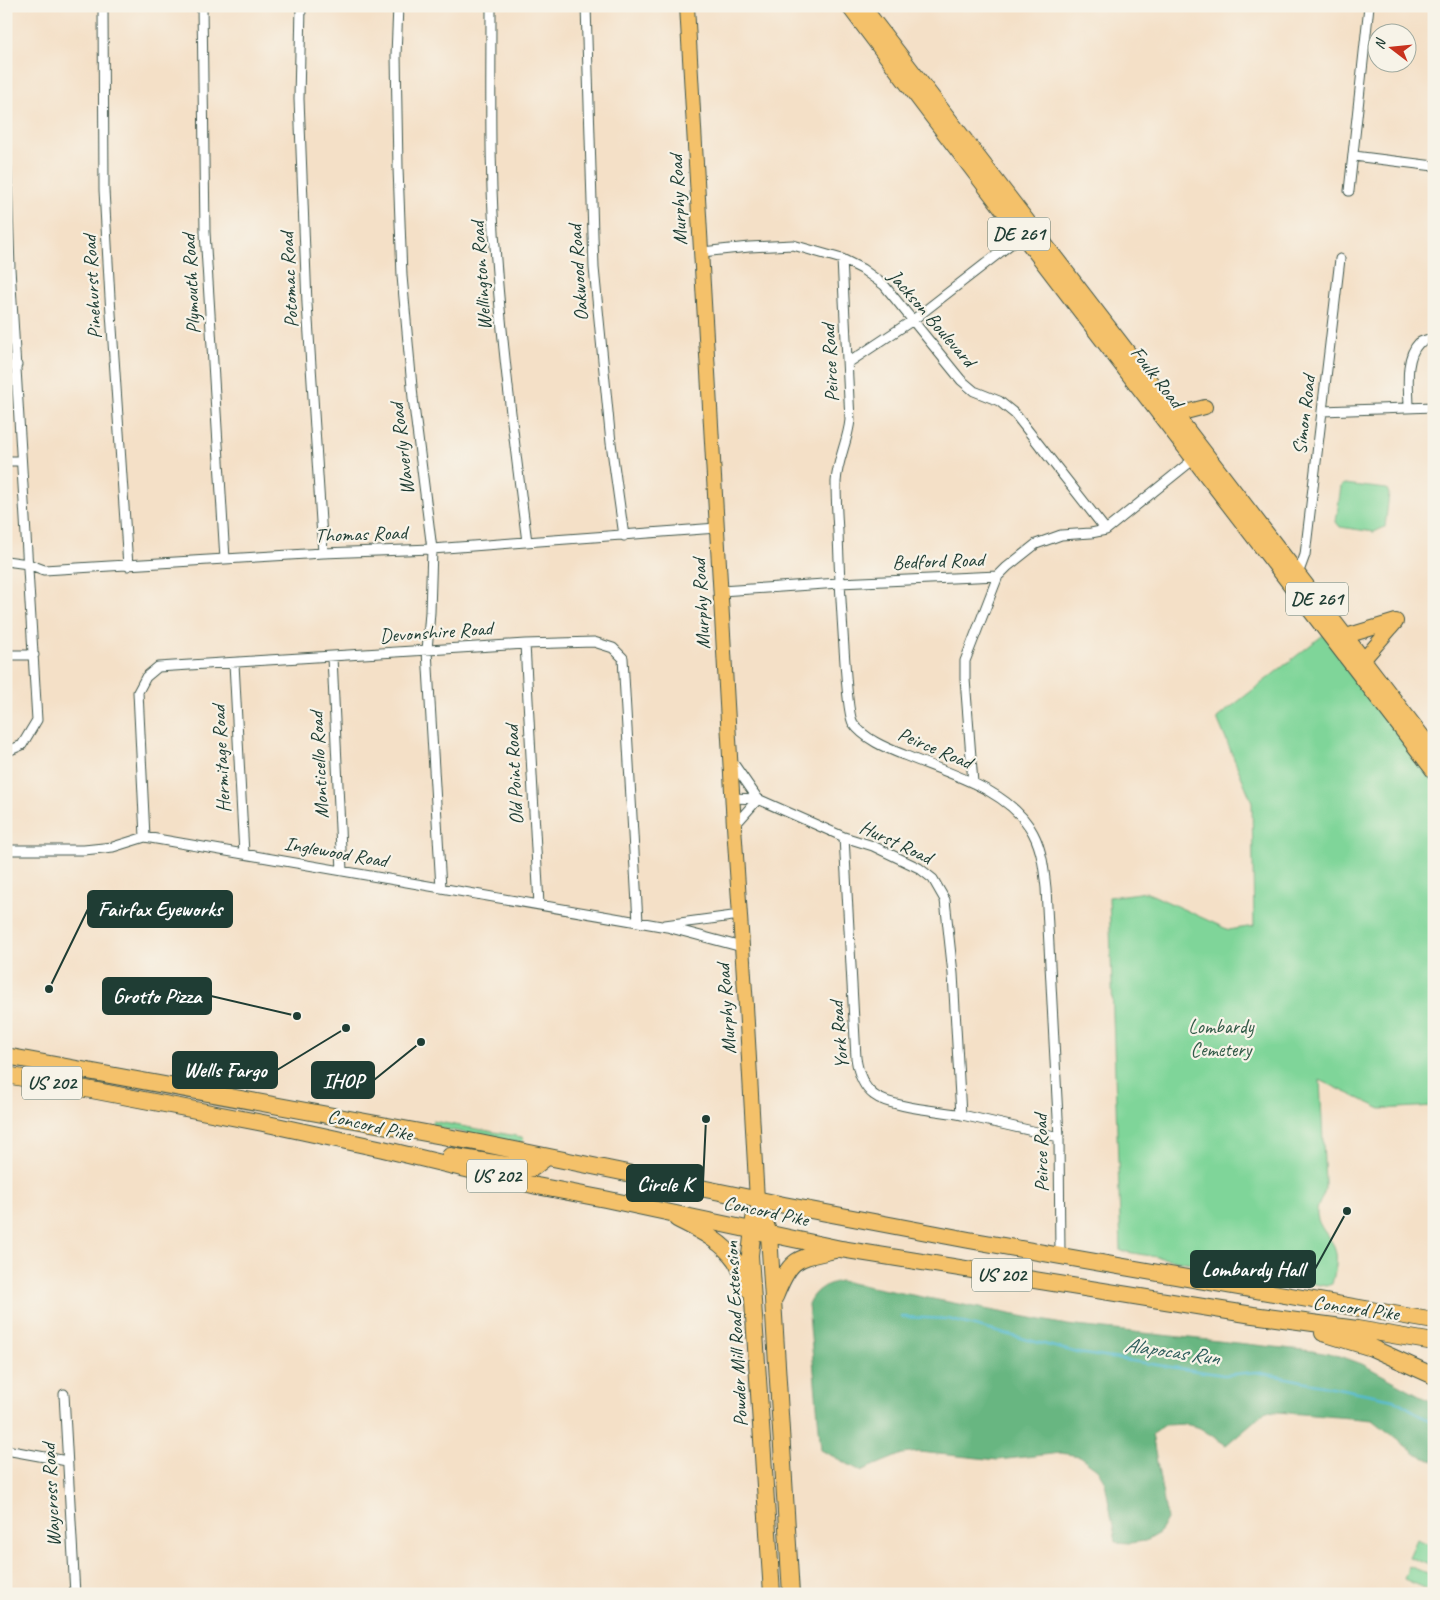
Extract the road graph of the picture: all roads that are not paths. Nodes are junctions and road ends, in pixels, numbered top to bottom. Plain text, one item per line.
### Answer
1 (103, 6) edge
2 (202, 6) edge
3 (301, 6) edge
4 (398, 6) edge
5 (491, 6) edge
6 (586, 6) edge
7 (687, 6) edge
8 (848, 6) edge
9 (863, 6) edge
10 (1370, 6) edge
11 (6, 149) edge
12 (1354, 156) junction
13 (1434, 166) edge
14 (7, 173) edge
15 (1348, 191) dead end
16 (1021, 236) junction
17 (702, 252) junction
18 (842, 259) junction
19 (1340, 259) dead end
20 (8, 268) edge
21 (912, 320) junction
22 (1434, 338) edge
23 (848, 363) junction
24 (6, 366) edge
25 (17, 366) junction
26 (1205, 407) dead end
27 (1409, 408) junction
28 (1434, 408) edge
29 (1322, 411) junction
30 (1174, 413) junction
31 (1198, 453) junction
32 (6, 461) edge
33 (21, 461) junction
34 (717, 528) junction
35 (1106, 530) junction
36 (624, 536) junction
37 (527, 542) junction
38 (432, 549) junction
39 (324, 553) junction
40 (225, 559) junction
41 (6, 561) edge
42 (28, 564) junction
43 (128, 566) junction
44 (1298, 574) junction
45 (998, 576) junction
46 (840, 583) junction
47 (721, 591) junction
48 (1346, 636) junction
49 (525, 644) junction
50 (427, 651) junction
51 (6, 655) edge
52 (34, 655) junction
53 (332, 657) junction
54 (1364, 659) junction
55 (234, 662) junction
56 (1402, 720) junction
57 (1434, 751) edge
58 (6, 752) edge
59 (730, 760) junction
60 (1434, 772) edge
61 (973, 783) junction
62 (732, 798) junction
63 (758, 799) junction
64 (734, 826) junction
65 (145, 837) junction
66 (844, 837) junction
67 (6, 850) edge
68 (244, 854) junction
69 (342, 871) junction
70 (441, 888) junction
71 (539, 905) junction
72 (740, 915) junction
73 (638, 922) junction
74 (660, 926) junction
75 (742, 947) junction
76 (6, 1056) edge
77 (6, 1075) edge
78 (962, 1115) junction
79 (1059, 1137) junction
80 (383, 1149) junction
81 (546, 1157) junction
82 (757, 1200) junction
83 (662, 1211) junction
84 (752, 1230) junction
85 (769, 1234) junction
86 (841, 1249) junction
87 (1060, 1256) junction
88 (753, 1301) junction
89 (773, 1301) junction
90 (1253, 1316) junction
91 (1434, 1320) edge
92 (1434, 1342) edge
93 (1434, 1376) edge
94 (64, 1394) dead end
95 (6, 1450) edge
96 (67, 1461) junction
97 (74, 1594) edge
98 (772, 1594) edge
99 (791, 1594) edge

1 - 43 street, Pinehurst Road
2 - 40 street, Plymouth Road
3 - 39 street, Potomac Road
4 - 38 street, Waverly Road
5 - 37 street, Wellington Road
6 - 36 street, Oakwood Road
7 - 17 main road, Murphy Road
8 - 16 main road, Foulk Road / DE 261
9 - 30 main road, Foulk Road / DE 261
10 - 12 street
11 - 14 street
12 - 13 street
12 - 15 street
14 - 20 street
16 - 21 street
16 - 31 main road, Foulk Road / DE 261
17 - 18 street, Jackson Boulevard
17 - 34 main road, Murphy Road
18 - 21 street, Jackson Boulevard
18 - 23 street, Peirce Road
19 - 29 street, Simon Road
20 - 25 street
21 - 23 street
21 - 35 street, Jackson Boulevard
22 - 27 street
23 - 46 street, Peirce Road
24 - 25 street
25 - 33 street
26 - 30 main road
27 - 28 street
27 - 29 street
29 - 44 street, Simon Road
30 - 31 main road, Foulk Road / DE 261
31 - 35 street, Bedford Road
31 - 44 main road, Foulk Road / DE 261
31 - 56 main road, Foulk Road / DE 261
32 - 33 street
33 - 42 street
34 - 36 street, Thomas Road
34 - 47 main road, Murphy Road
35 - 45 street, Bedford Road
36 - 37 street, Thomas Road
37 - 38 street, Thomas Road
38 - 39 street, Thomas Road
38 - 50 street, Waverly Road
39 - 40 street, Thomas Road
40 - 43 street, Thomas Road
41 - 42 street, Thomas Road
42 - 43 street, Thomas Road
42 - 52 street
44 - 48 main road, Foulk Road / DE 261
45 - 46 street, Bedford Road
45 - 61 street
46 - 47 street, Bedford Road
46 - 61 street, Peirce Road
47 - 59 main road, Murphy Road
48 - 54 main road, Foulk Road / DE 261
48 - 54 main road
49 - 50 street, Devonshire Road
49 - 71 street, Old Point Road
49 - 73 street, Devonshire Road
50 - 53 street, Devonshire Road
50 - 70 street, Waverly Road
51 - 52 street
52 - 58 street
53 - 55 street, Devonshire Road
53 - 69 street, Monticello Road
54 - 56 main road, Foulk Road / DE 261
55 - 65 street, Devonshire Road
55 - 68 street, Hermitage Road
56 - 57 main road, Foulk Road / DE 261
56 - 60 main road, Foulk Road / DE 261
59 - 62 main road, Murphy Road
59 - 63 street
61 - 79 street, Peirce Road
62 - 63 street, Hurst Road
62 - 64 main road, Murphy Road
63 - 64 street
63 - 66 street, Hurst Road
64 - 72 main road, Murphy Road
65 - 67 street, Inglewood Road
65 - 68 street, Inglewood Road
66 - 78 street, Hurst Road
66 - 78 street, York Road
68 - 69 street, Inglewood Road
69 - 70 street, Inglewood Road
70 - 71 street, Inglewood Road
71 - 73 street, Inglewood Road
72 - 74 street, Inglewood Road
72 - 75 main road, Murphy Road
73 - 74 street, Inglewood Road
74 - 75 street, Inglewood Road
75 - 82 main road, Murphy Road
76 - 81 highway, Concord Pike / US 202
77 - 80 highway, Concord Pike / US 202
78 - 79 street, York Road
79 - 87 street, Peirce Road
80 - 81 highway
80 - 83 highway, Concord Pike / US 202
81 - 82 highway, Concord Pike / US 202
82 - 84 highway, Powder Mill Road Extension
82 - 85 highway, Powder Mill Road Extension
82 - 87 highway, Concord Pike / US 202
83 - 84 highway, Concord Pike / US 202
83 - 88 highway
84 - 85 highway, Concord Pike / US 202
84 - 88 highway, Powder Mill Road Extension
85 - 86 highway, Concord Pike / US 202
85 - 89 highway, Powder Mill Road Extension
86 - 89 highway
86 - 90 highway, Concord Pike / US 202
87 - 91 highway, Concord Pike / US 202
88 - 98 highway, Powder Mill Road Extension
89 - 99 highway, Powder Mill Road Extension
90 - 92 highway, Concord Pike / US 202
90 - 93 highway
94 - 96 street, Waycross Road
95 - 96 street
96 - 97 street, Waycross Road

